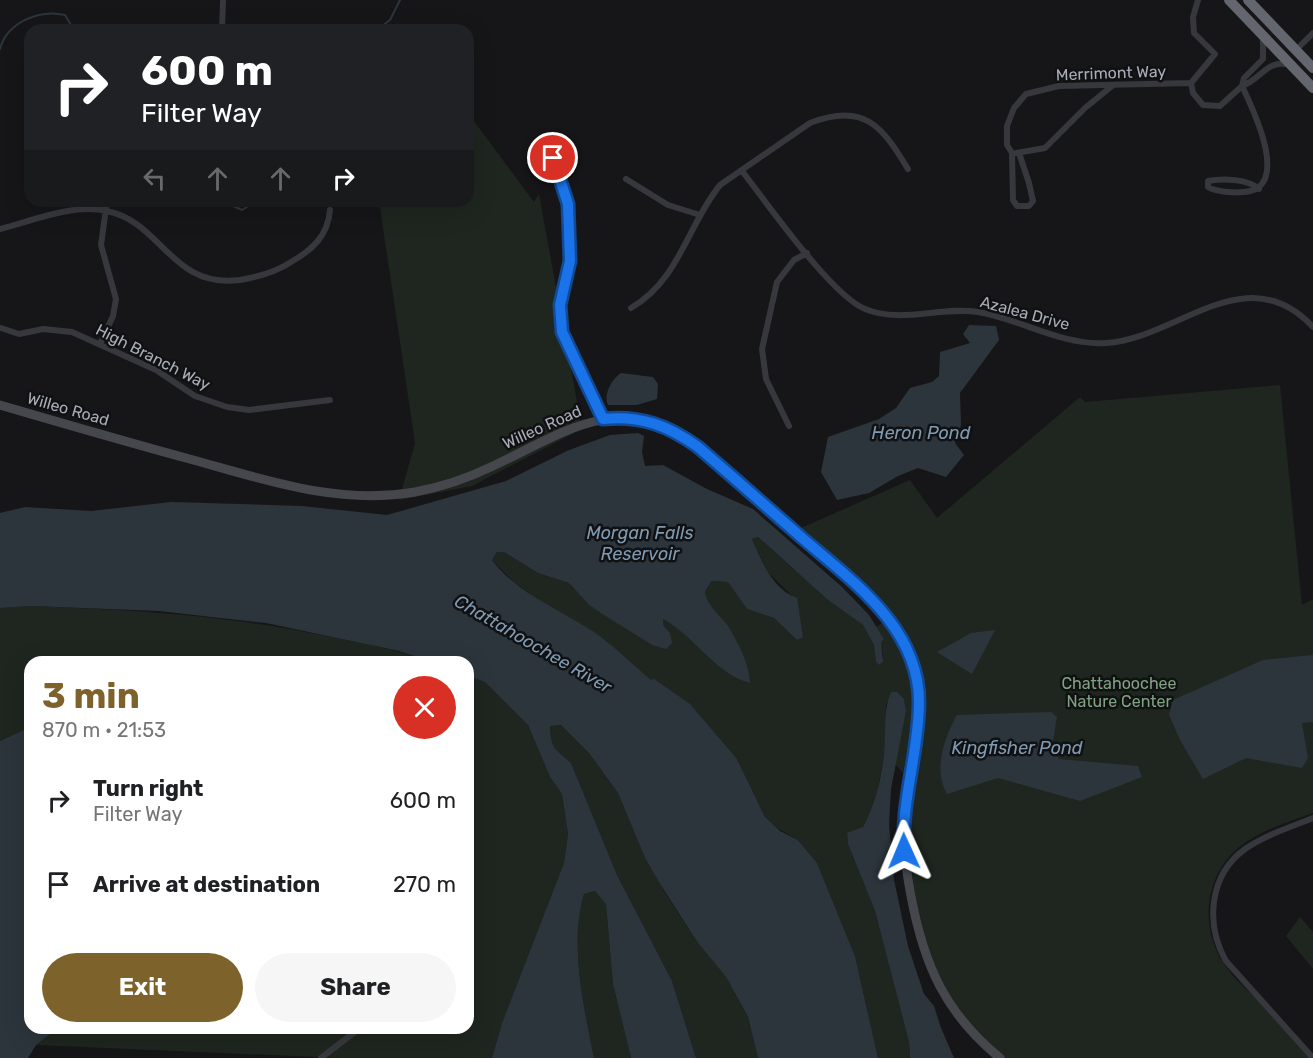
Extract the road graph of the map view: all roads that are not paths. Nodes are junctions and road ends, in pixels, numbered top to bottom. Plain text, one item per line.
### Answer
1 (223, 0) edge
2 (1191, 0) edge
3 (1229, 0) edge
4 (1248, 0) edge
5 (1197, 3) edge
6 (222, 24) edge
7 (1313, 33) edge
8 (1262, 35) junction
9 (1296, 50) junction
10 (1292, 66) junction
11 (1313, 68) edge
12 (1191, 83) junction
13 (1113, 85) junction
14 (1242, 86) junction
15 (1313, 88) edge
16 (552, 148) dead end
17 (1015, 153) junction
18 (908, 170) dead end
19 (742, 171) junction
20 (626, 179) dead end
21 (1259, 189) junction
22 (106, 207) edge
23 (105, 210) junction
24 (330, 210) dead end
25 (700, 215) junction
26 (0, 230) edge
27 (807, 253) junction
28 (631, 308) dead end
29 (1313, 327) edge
30 (1, 328) edge
31 (100, 344) junction
32 (330, 400) dead end
33 (0, 405) edge
34 (603, 419) junction
35 (789, 426) dead end
36 (1313, 818) edge
37 (352, 1034) edge
38 (321, 1058) edge
39 (1000, 1058) edge
40 (1313, 1058) edge

1 - 6 street
2 - 5 street
3 - 8 highway
4 - 9 highway
5 - 12 street
7 - 9 street
8 - 10 highway
8 - 14 street
9 - 11 highway
10 - 14 street
10 - 15 highway
12 - 13 street, Merrimont Way
12 - 14 street
13 - 17 street
13 - 17 street, Merrimont Way
14 - 21 street
16 - 34 street
17 - 17 street
18 - 19 street
19 - 25 street
19 - 27 street, Azalea Drive
20 - 25 street
21 - 21 street
22 - 23 street
23 - 24 street
23 - 26 street
23 - 31 street
25 - 28 street
27 - 29 street, Azalea Drive
27 - 35 street
30 - 31 street, High Branch Way
31 - 32 street, High Branch Way
33 - 34 street, Willeo Road
34 - 39 street, Willeo Road
36 - 40 street
37 - 38 street

